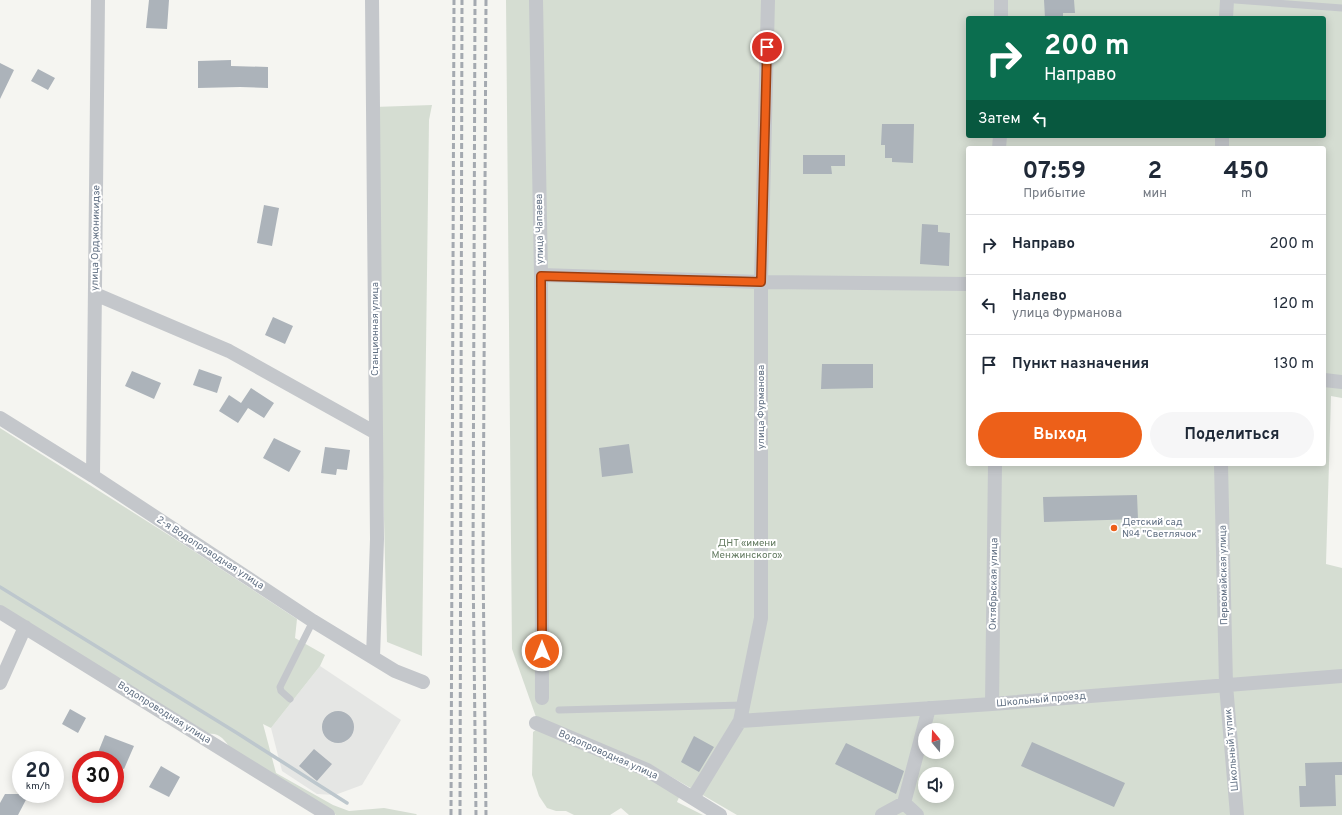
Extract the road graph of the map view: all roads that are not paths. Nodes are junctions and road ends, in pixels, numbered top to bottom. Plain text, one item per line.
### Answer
1 (98, 0) edge
2 (372, 0) edge
3 (536, 0) edge
4 (768, 0) edge
5 (1001, 0) edge
6 (1226, 0) edge
7 (1235, 0) edge
8 (1342, 8) edge
9 (1001, 16) edge
10 (1226, 16) edge
11 (541, 276) junction
12 (761, 282) junction
13 (966, 284) edge
14 (95, 294) junction
15 (1326, 380) edge
16 (1342, 382) edge
17 (0, 418) edge
18 (376, 433) junction
19 (995, 466) edge
20 (1221, 466) edge
21 (93, 476) junction
22 (0, 612) edge
23 (313, 621) junction
24 (25, 627) junction
25 (373, 657) junction
26 (1342, 676) edge
27 (423, 682) dead end
28 (0, 683) edge
29 (1226, 685) junction
30 (542, 698) dead end
31 (290, 699) dead end
32 (992, 704) junction
33 (743, 705) junction
34 (929, 708) junction
35 (559, 710) dead end
36 (740, 721) junction
37 (536, 723) dead end
38 (693, 798) junction
39 (904, 803) junction
40 (328, 815) edge
41 (720, 815) edge
42 (882, 815) edge
43 (917, 815) edge
44 (1237, 815) edge

1 - 14 street, улица Орджоникидзе
2 - 18 street, Станционная улица
3 - 11 street, улица Чапаева
4 - 12 street, улица Фурманова
5 - 9 street
6 - 10 street
7 - 8 lane
11 - 12 street
11 - 30 street, улица Чапаева
12 - 13 street
12 - 33 street, улица Фурманова
14 - 18 street
14 - 21 street, улица Орджоникидзе
15 - 16 street
17 - 21 street, 2-я Водопроводная улица
18 - 25 street, Станционная улица
19 - 32 street, Октябрьская улица
20 - 29 street, Первомайская улица
21 - 23 street, 2-я Водопроводная улица
22 - 24 street, Водопроводная улица
23 - 25 street, 2-я Водопроводная улица
23 - 31 lane
24 - 28 street
24 - 40 street, Водопроводная улица
25 - 27 street, 2-я Водопроводная улица
26 - 29 street, Школьный проезд
29 - 32 street, Школьный проезд
29 - 44 street, Школьный тупик
32 - 34 street, Школьный проезд
33 - 35 lane
33 - 36 street, улица Фурманова
34 - 36 street, Школьный проезд
34 - 39 street
36 - 38 street, улица Фурманова
37 - 38 street, Водопроводная улица
38 - 41 street, Водопроводная улица
39 - 42 street
39 - 43 street

